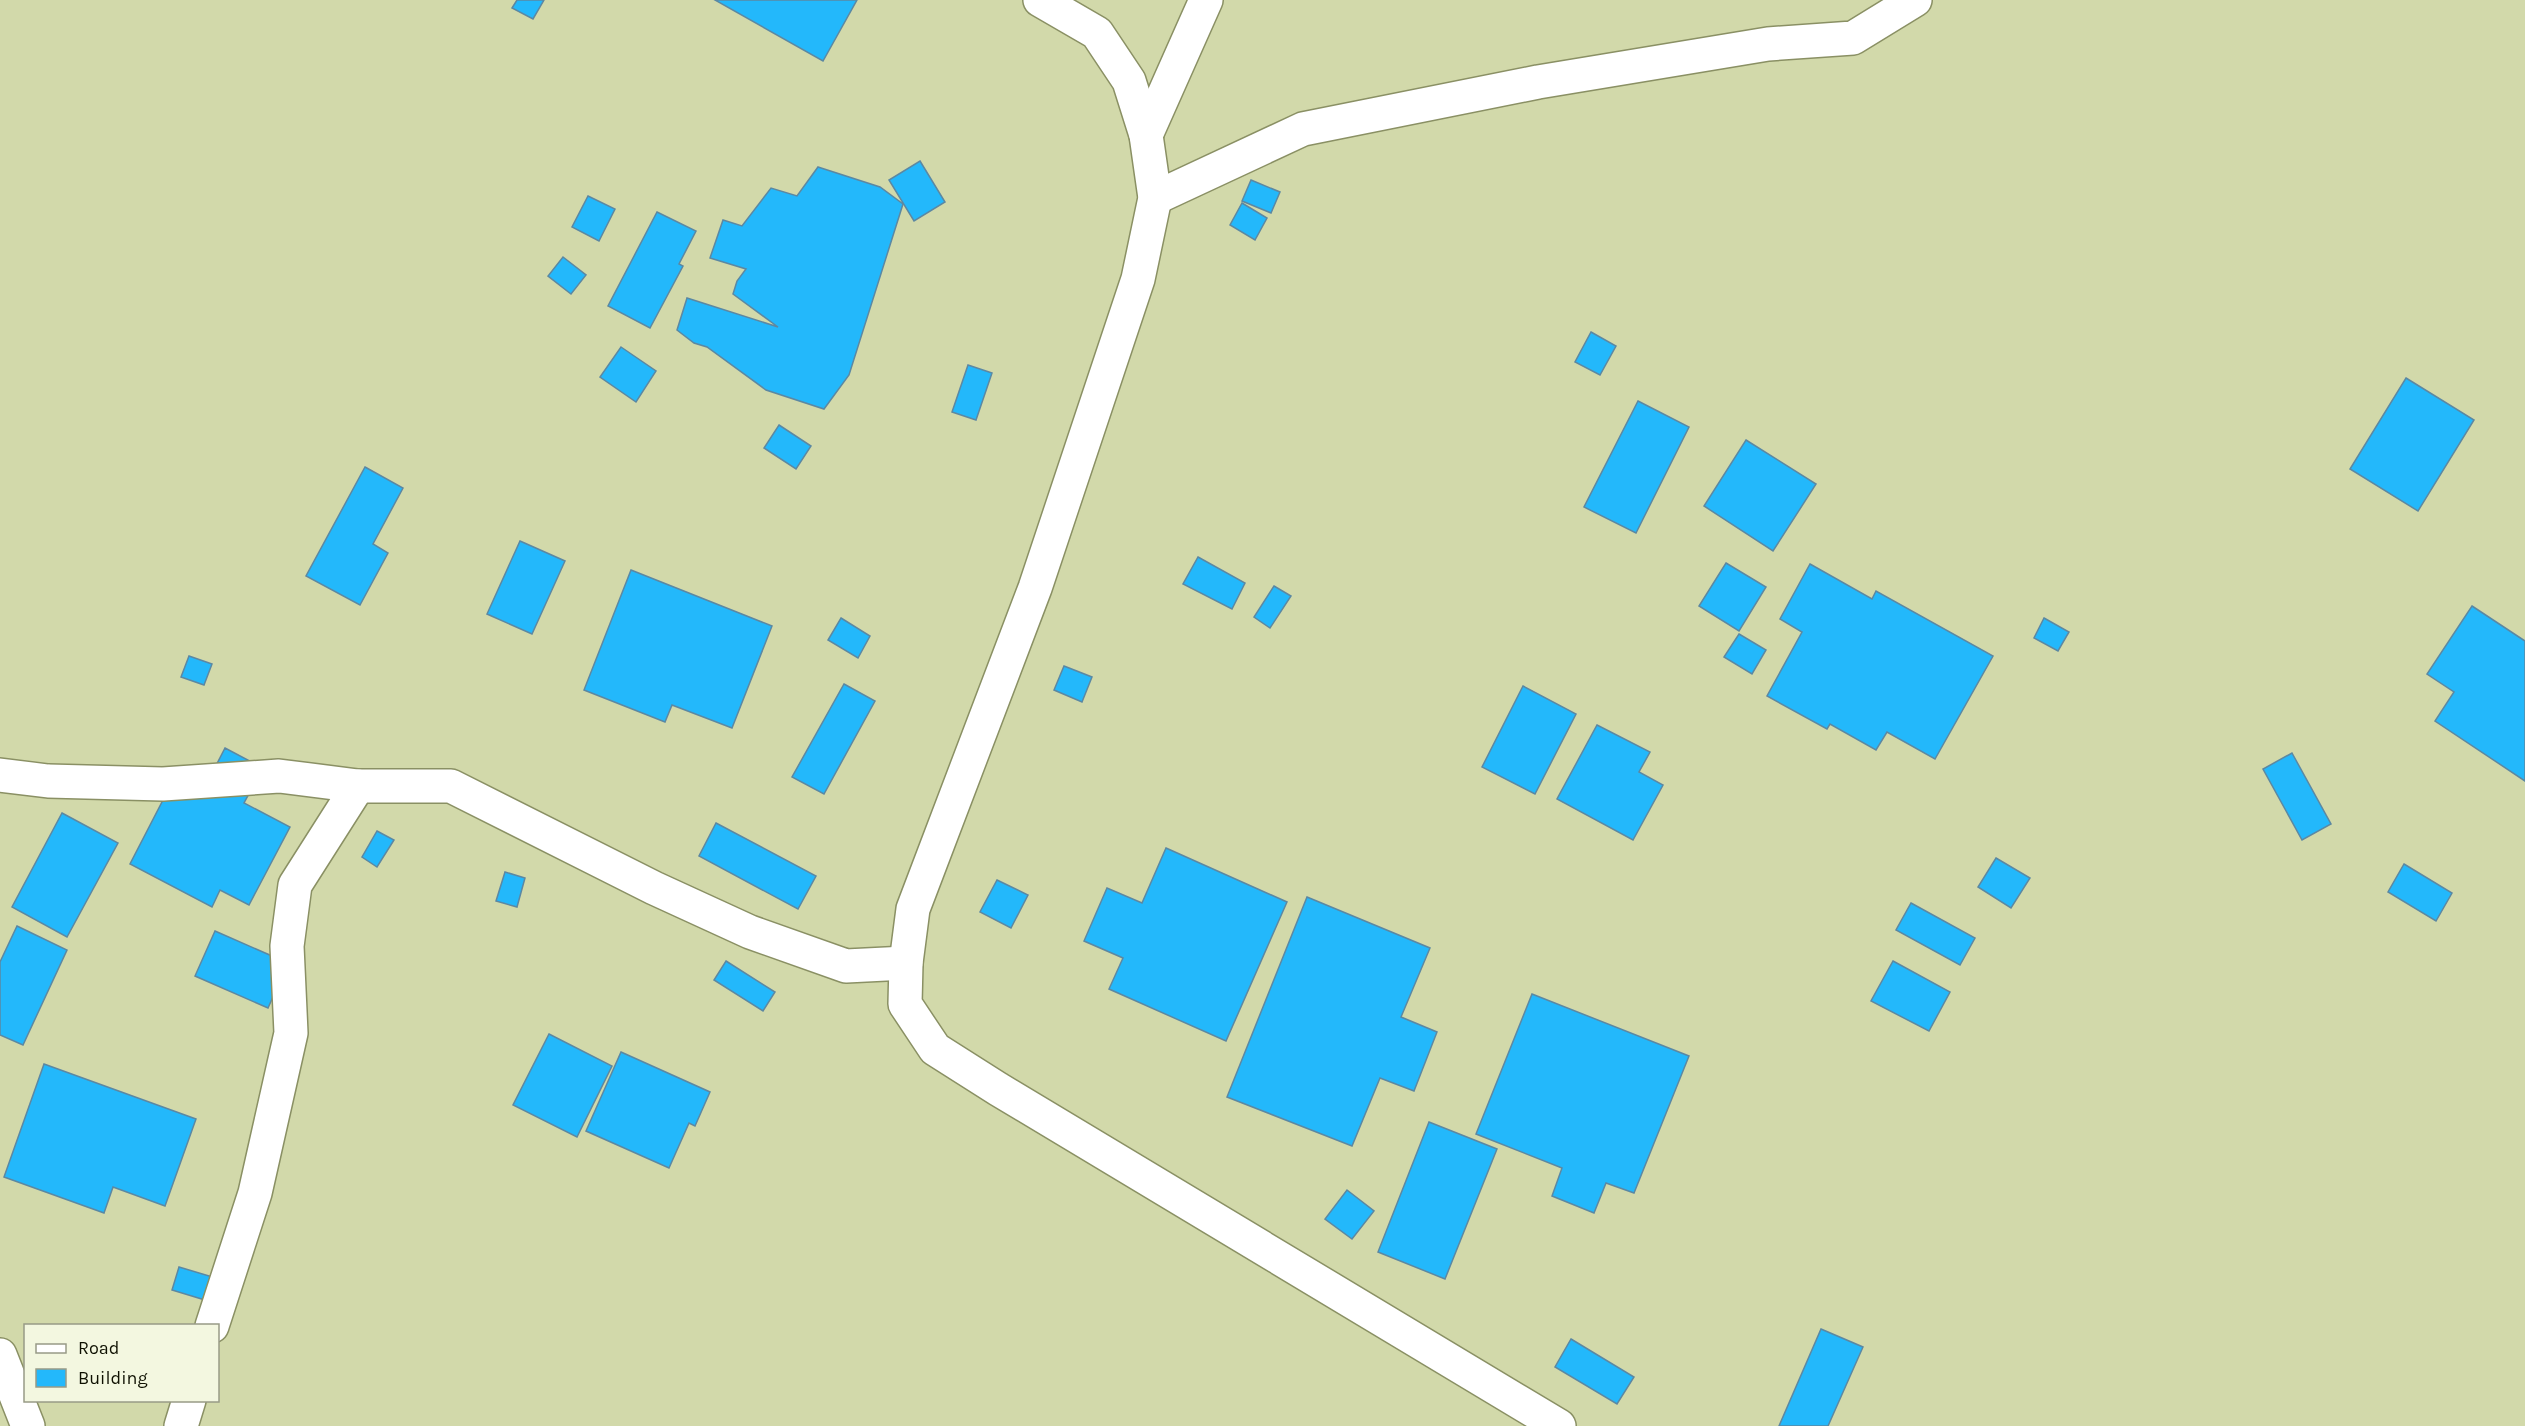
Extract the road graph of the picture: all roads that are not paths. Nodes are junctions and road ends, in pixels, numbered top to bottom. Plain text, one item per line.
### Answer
1 (1040, 0) edge
2 (1206, 0) edge
3 (1915, 0) edge
4 (1146, 135) junction
5 (1155, 198) junction
6 (0, 775) edge
7 (358, 786) junction
8 (906, 963) junction
9 (213, 1324) edge
10 (0, 1355) edge
11 (189, 1402) edge
12 (28, 1426) edge
13 (181, 1426) edge
14 (1559, 1426) edge

1 - 4 street
2 - 4 street
3 - 5 street
4 - 5 street
5 - 8 street
6 - 7 street
7 - 8 street
7 - 9 street
8 - 14 street
10 - 12 street
11 - 13 street

